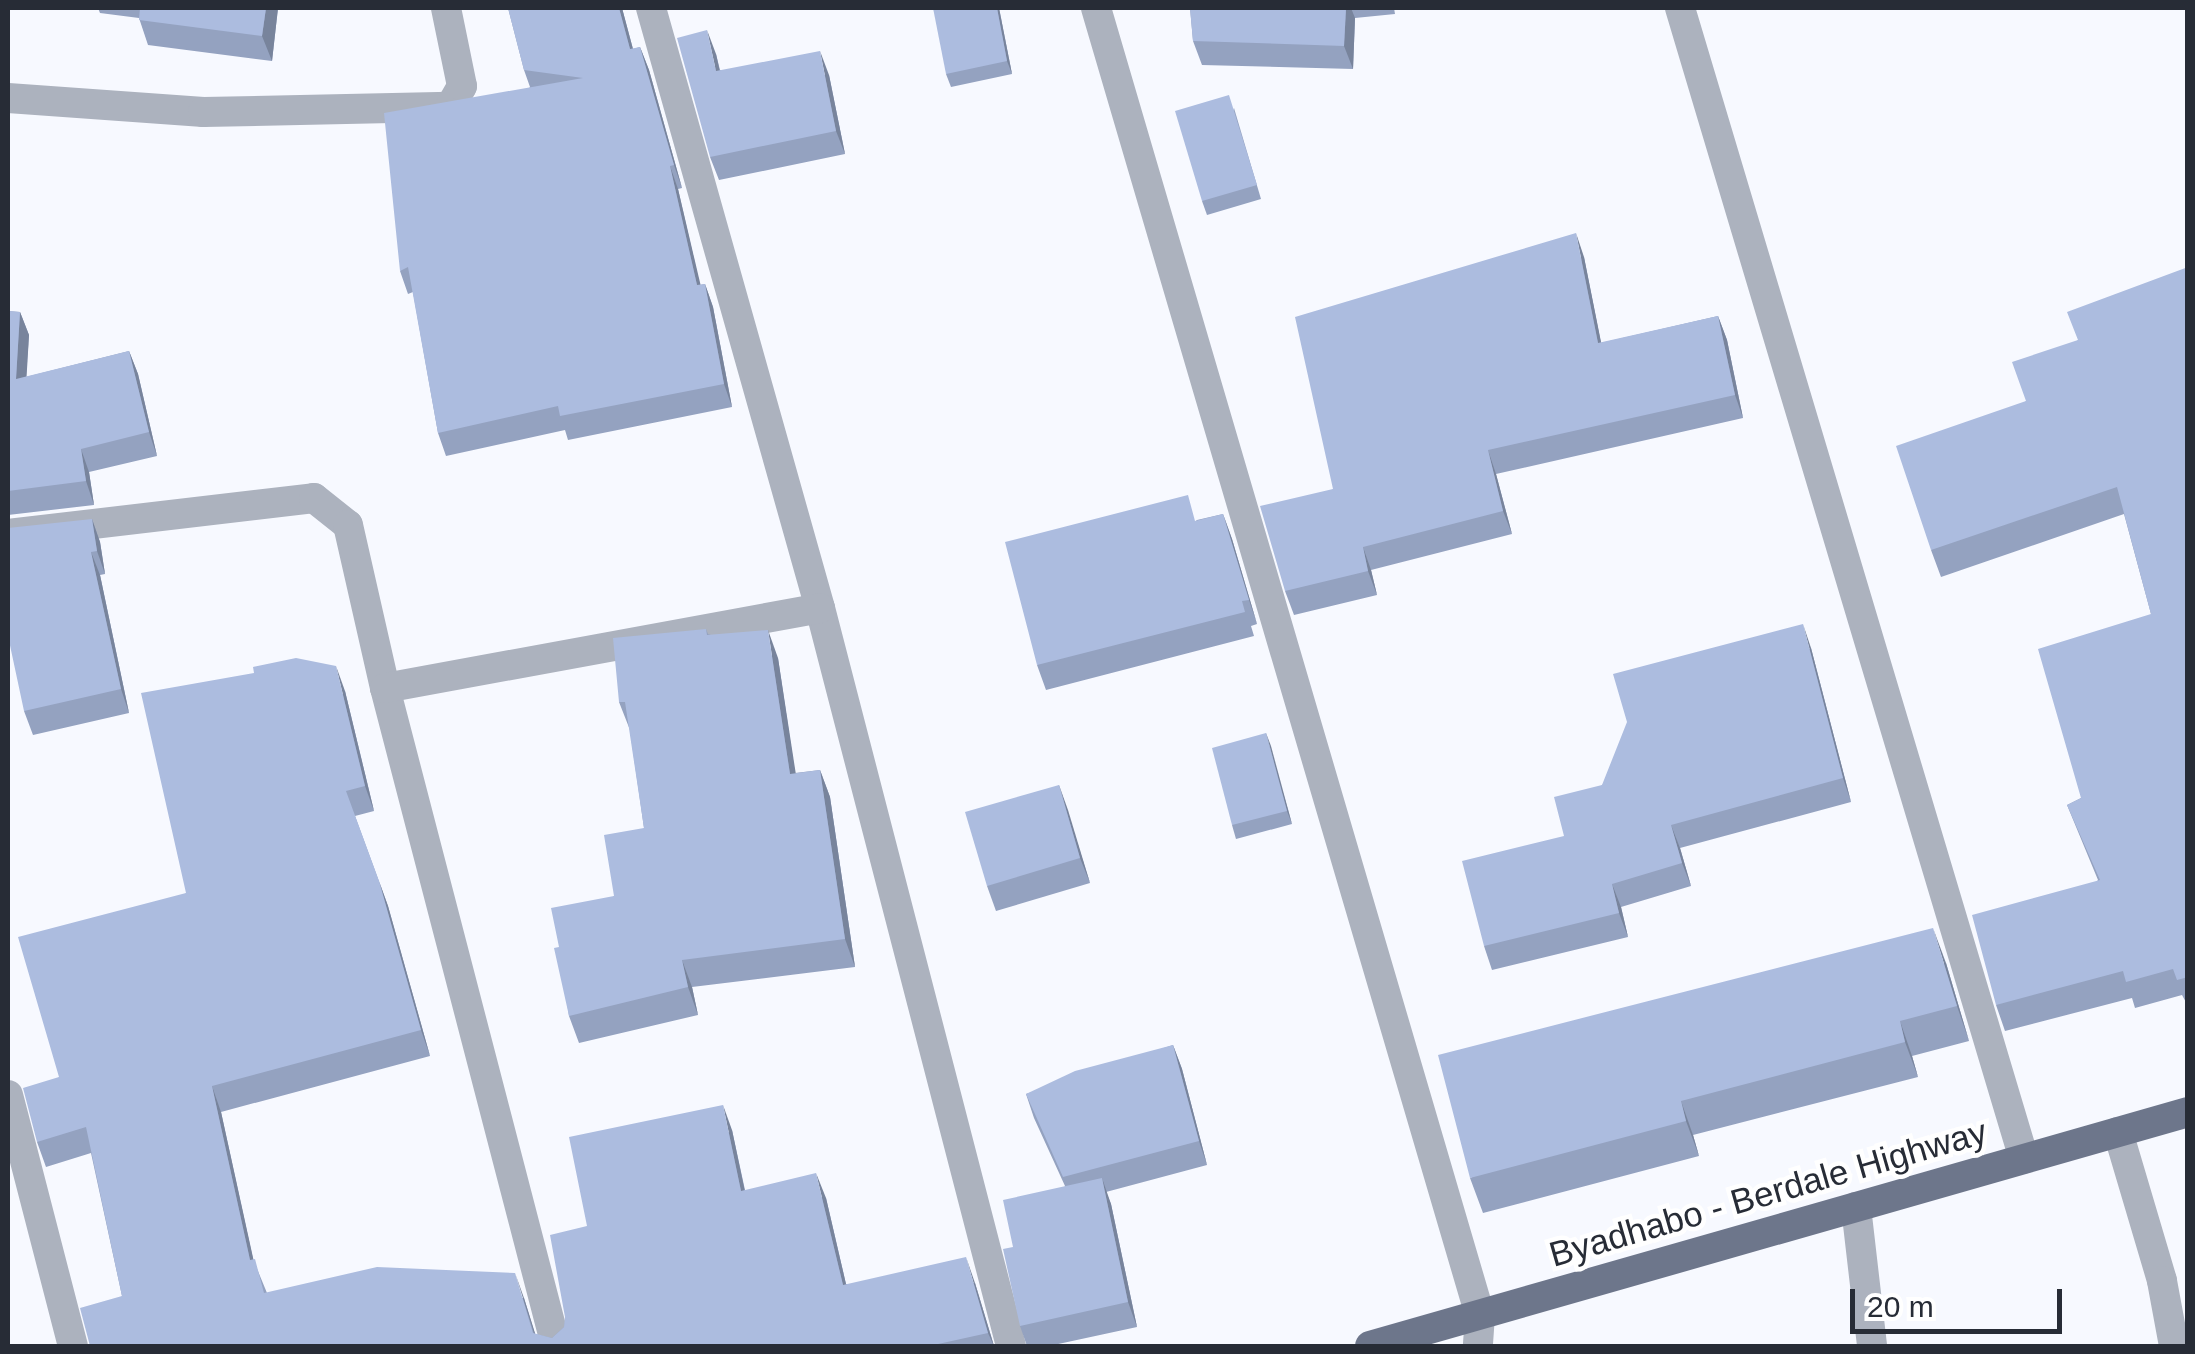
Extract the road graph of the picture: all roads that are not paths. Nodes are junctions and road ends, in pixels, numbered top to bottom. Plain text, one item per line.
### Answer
1 (446, 8) edge
2 (651, 8) edge
3 (1096, 8) edge
4 (1680, 8) edge
5 (8, 98) edge
6 (8, 534) edge
7 (820, 608) junction
8 (384, 688) junction
9 (8, 1094) edge
10 (2188, 1112) edge
11 (2118, 1132) junction
12 (2024, 1158) junction
13 (1856, 1207) junction
14 (1480, 1315) junction
15 (73, 1346) edge
16 (556, 1346) edge
17 (1011, 1346) edge
18 (1370, 1346) edge
19 (1478, 1346) edge
20 (1872, 1346) edge
21 (2174, 1346) edge

1 - 5 street
2 - 7 street
3 - 14 street
4 - 12 street
6 - 8 street
7 - 8 street
7 - 17 street
8 - 16 street
9 - 15 street
10 - 11 main road, Byadhabo - Berdale Highway
11 - 12 main road, Byadhabo - Berdale Highway
11 - 21 street
12 - 13 main road, Byadhabo - Berdale Highway
13 - 14 main road, Byadhabo - Berdale Highway
13 - 20 street
14 - 18 main road, Byadhabo - Berdale Highway
14 - 19 street

